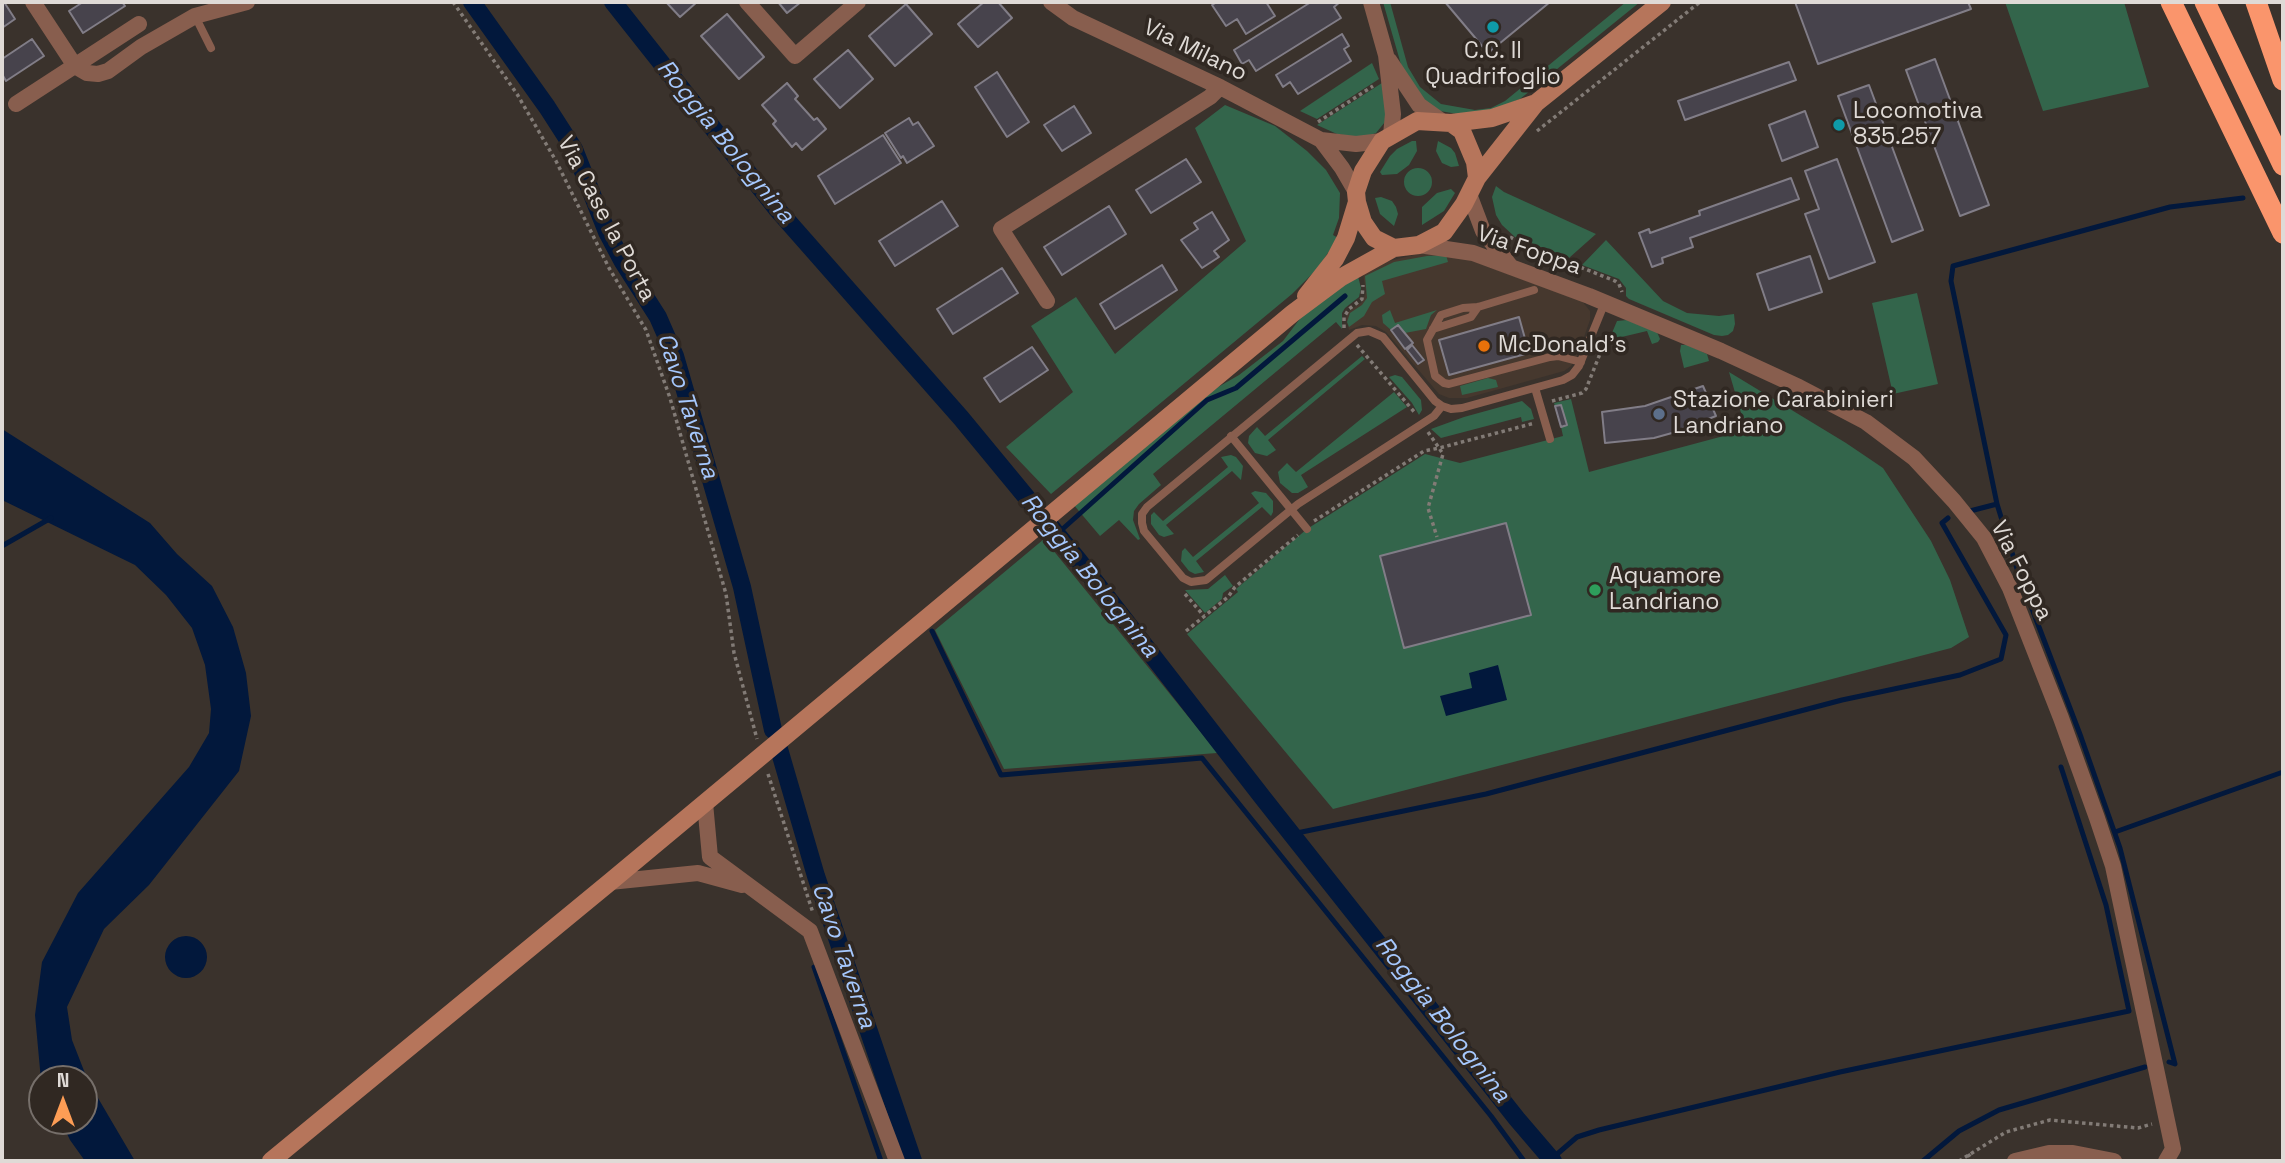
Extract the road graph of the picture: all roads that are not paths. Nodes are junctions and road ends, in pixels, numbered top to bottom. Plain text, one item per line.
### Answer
1 (33, 2) edge
2 (247, 2) edge
3 (747, 2) edge
4 (858, 2) edge
5 (1051, 2) edge
6 (1371, 2) edge
7 (1662, 2) edge
8 (2171, 2) edge
9 (2205, 2) edge
10 (2256, 2) edge
11 (195, 16) junction
12 (139, 24) dead end
13 (211, 48) dead end
14 (1386, 55) junction
15 (75, 66) junction
16 (2283, 80) edge
17 (1220, 87) junction
18 (1536, 103) junction
19 (16, 104) dead end
20 (1447, 122) junction
21 (1387, 138) junction
22 (1321, 140) junction
23 (2283, 165) edge
24 (1473, 186) junction
25 (1356, 197) junction
26 (2283, 233) edge
27 (1419, 245) junction
28 (1394, 248) junction
29 (1511, 267) junction
30 (1534, 290) dead end
31 (1047, 301) dead end
32 (1611, 305) junction
33 (1293, 313) junction
34 (1581, 362) junction
35 (1535, 388) junction
36 (1442, 406) junction
37 (1231, 436) junction
38 (1549, 439) dead end
39 (1291, 510) junction
40 (1307, 530) dead end
41 (705, 803) junction
42 (610, 882) junction
43 (755, 889) junction
44 (2023, 1160) edge
45 (271, 1161) edge
46 (897, 1161) edge
47 (2114, 1161) edge
48 (2166, 1161) edge

1 - 15 street
2 - 11 street
3 - 4 street
5 - 17 street, Via Milano
6 - 14 street
7 - 18 main road
8 - 26 highway
9 - 23 highway
10 - 16 highway
11 - 13 lane
11 - 15 street
12 - 15 street
14 - 20 street
14 - 21 street
15 - 19 street
17 - 22 street, Via Milano
17 - 31 street
18 - 20 main road
18 - 24 main road
20 - 21 main road
20 - 24 main road
21 - 22 street, Via Milano
21 - 25 main road
22 - 25 street, Via Milano
24 - 27 main road
24 - 29 street
25 - 28 main road
25 - 33 main road
27 - 28 main road
27 - 29 street, Via Foppa
28 - 33 main road
29 - 32 street, Via Foppa
30 - 34 lane
32 - 34 lane
32 - 48 street, Via Foppa
33 - 41 main road
34 - 35 lane
35 - 36 lane
35 - 38 lane
36 - 37 lane
36 - 39 lane
37 - 39 lane
37 - 39 lane
39 - 40 lane
41 - 42 main road
41 - 43 street
42 - 43 street
42 - 45 main road
43 - 46 street
44 - 47 street

